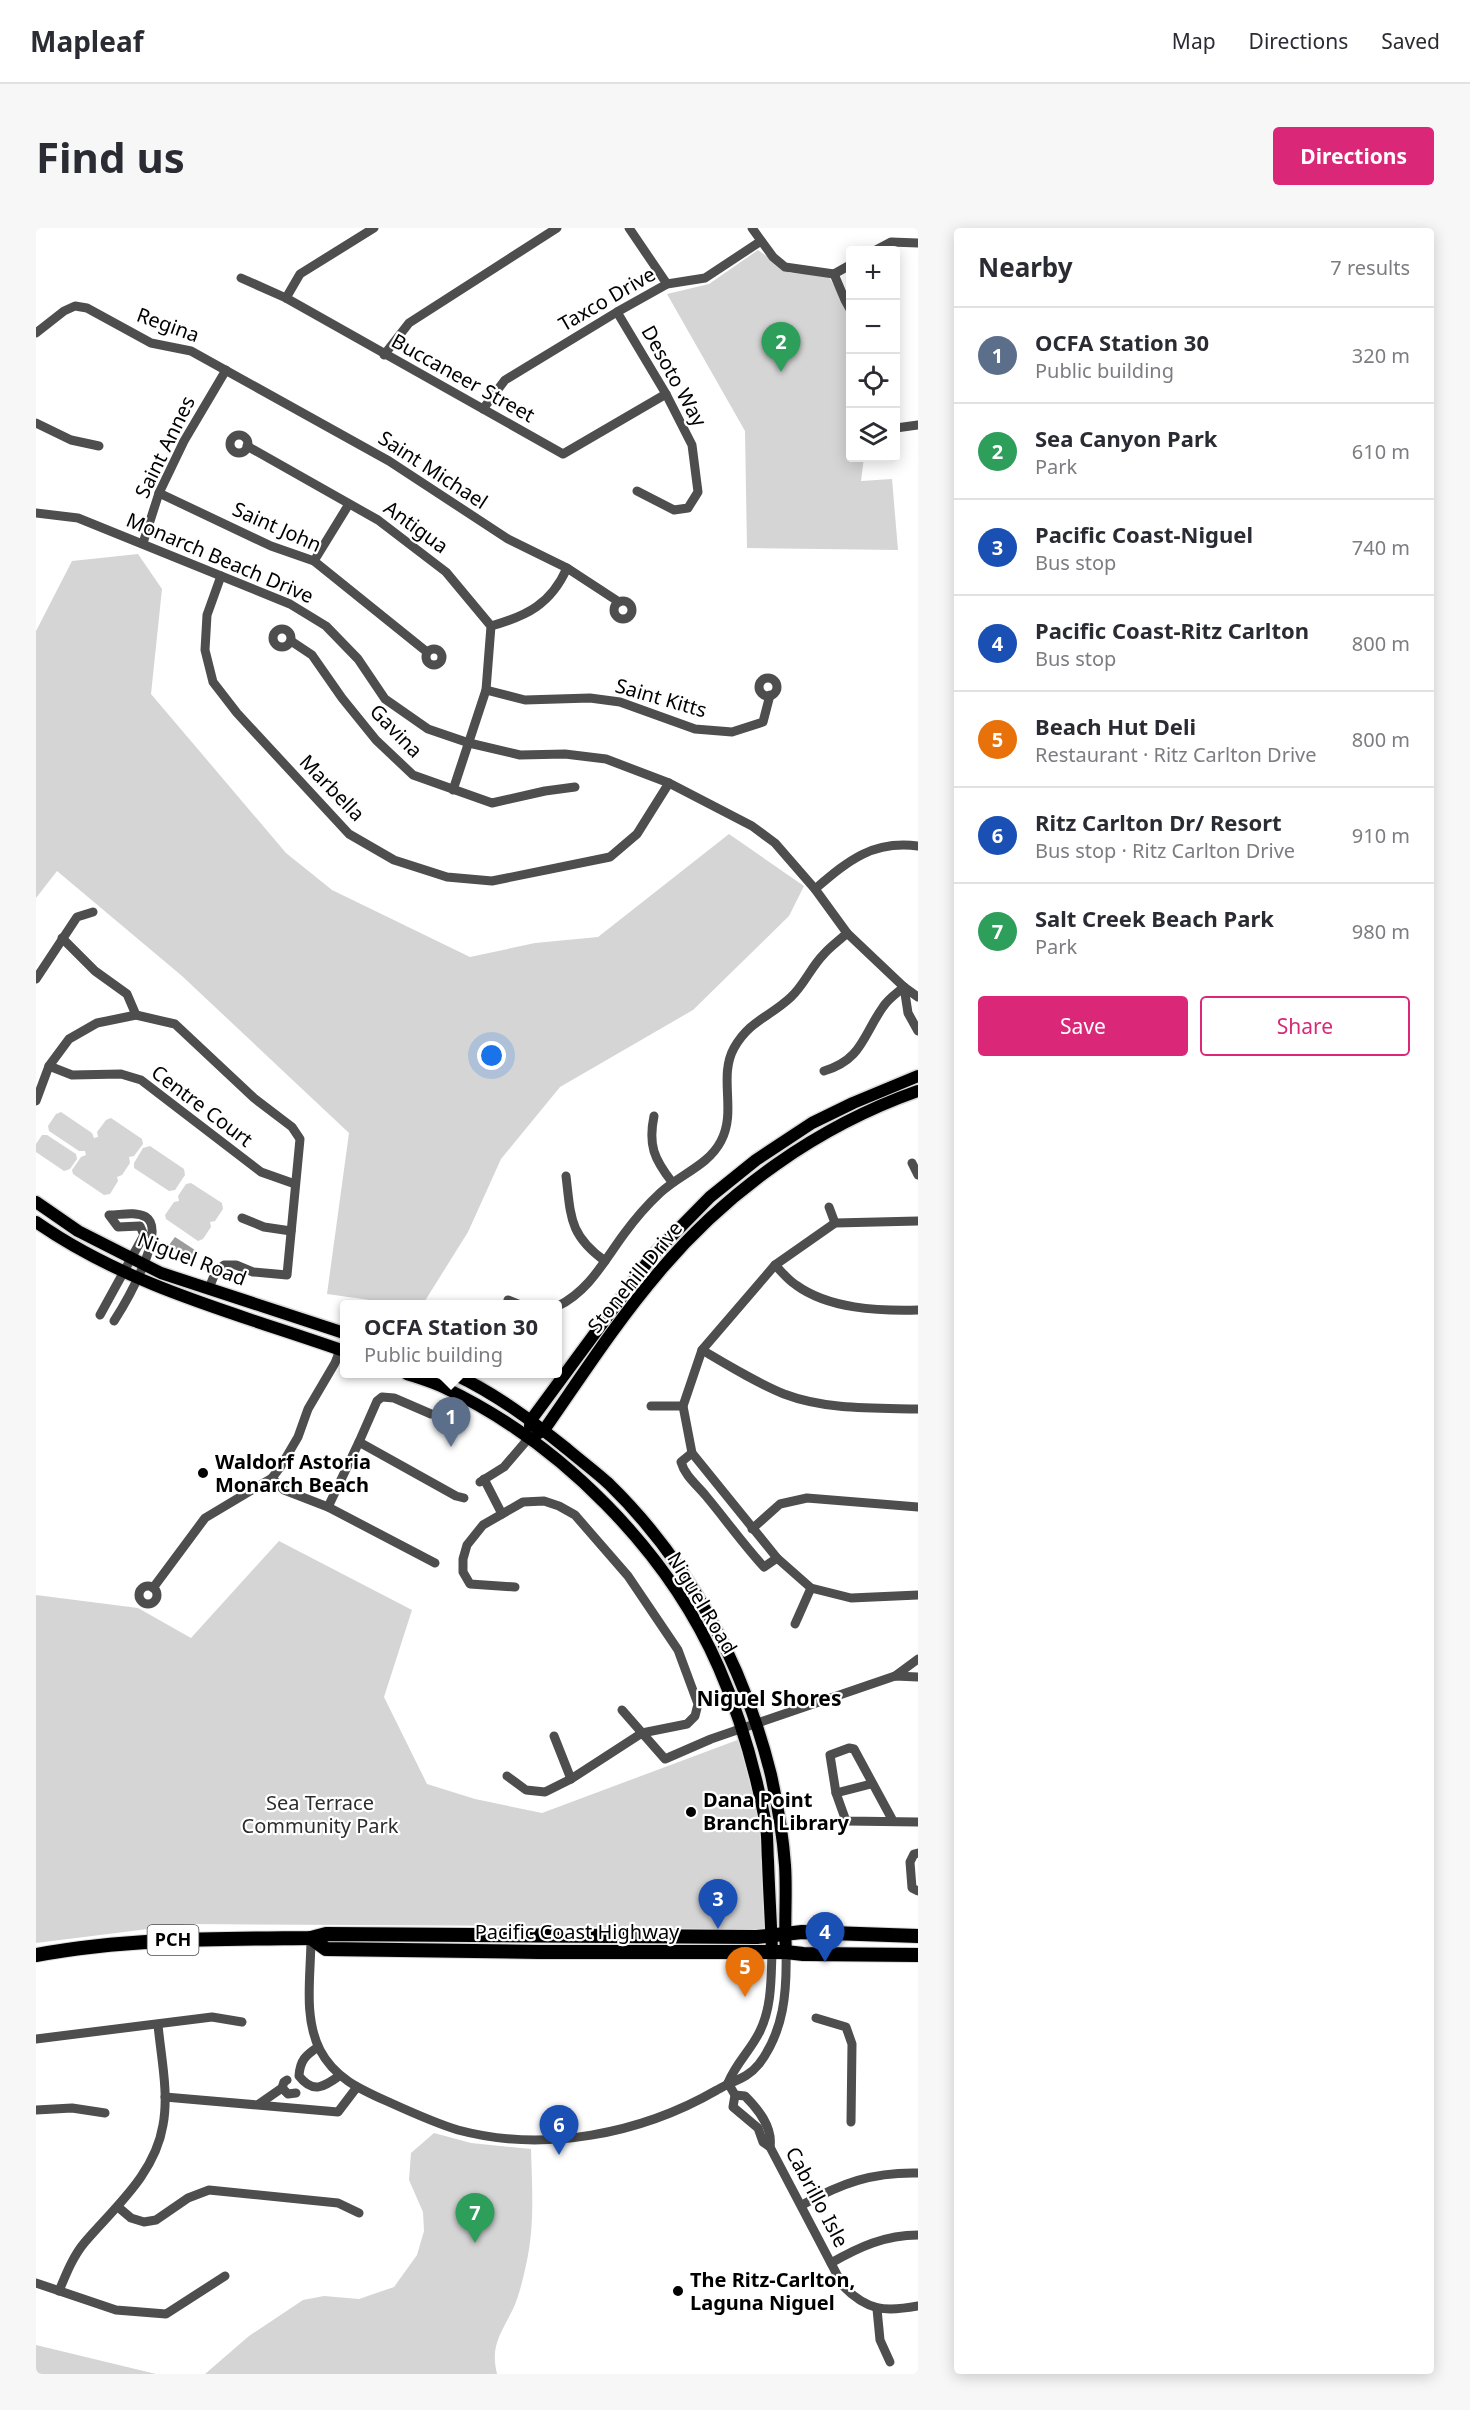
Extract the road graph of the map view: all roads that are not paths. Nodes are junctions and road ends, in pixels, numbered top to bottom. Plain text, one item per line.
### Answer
1 (374, 228) edge
2 (557, 228) edge
3 (628, 228) edge
4 (752, 228) edge
5 (761, 241) junction
6 (918, 243) edge
7 (884, 246) edge
8 (846, 267) edge
9 (834, 274) junction
10 (241, 278) dead end
11 (667, 284) junction
12 (286, 298) junction
13 (846, 303) edge
14 (617, 312) junction
15 (37, 330) edge
16 (384, 355) junction
17 (226, 370) junction
18 (666, 394) junction
19 (483, 409) junction
20 (36, 423) edge
21 (918, 425) edge
22 (900, 427) edge
23 (99, 446) dead end
24 (247, 446) dead end
25 (637, 491) dead end
26 (159, 493) junction
27 (349, 504) junction
28 (36, 513) edge
29 (143, 543) junction
30 (314, 561) junction
31 (567, 568) junction
32 (221, 576) junction
33 (619, 602) dead end
34 (490, 626) junction
35 (291, 640) dead end
36 (428, 652) dead end
37 (486, 690) junction
38 (770, 695) dead end
39 (469, 743) junction
40 (669, 783) junction
41 (575, 787) dead end
42 (453, 790) junction
43 (918, 846) edge
44 (815, 889) junction
45 (93, 912) dead end
46 (847, 933) junction
47 (62, 938) junction
48 (36, 979) edge
49 (904, 987) junction
50 (918, 997) edge
51 (136, 1015) junction
52 (918, 1031) edge
53 (49, 1066) junction
54 (824, 1071) dead end
55 (918, 1076) edge
56 (918, 1091) edge
57 (36, 1100) edge
58 (654, 1116) dead end
59 (912, 1163) dead end
60 (566, 1176) dead end
61 (918, 1176) edge
62 (672, 1182) junction
63 (295, 1184) junction
64 (36, 1202) edge
65 (829, 1207) dead end
66 (242, 1218) dead end
67 (918, 1221) edge
68 (36, 1222) edge
69 (835, 1223) junction
70 (291, 1231) junction
71 (605, 1261) junction
72 (138, 1262) junction
73 (775, 1265) junction
74 (130, 1276) junction
75 (209, 1288) junction
76 (562, 1304) edge
77 (918, 1310) edge
78 (100, 1315) dead end
79 (114, 1321) dead end
80 (340, 1331) edge
81 (340, 1350) edge
82 (702, 1350) junction
83 (340, 1354) edge
84 (419, 1378) edge
85 (461, 1378) edge
86 (562, 1378) edge
87 (562, 1378) edge
88 (651, 1406) dead end
89 (683, 1406) junction
90 (918, 1408) edge
91 (431, 1414) dead end
92 (531, 1420) junction
93 (544, 1430) junction
94 (528, 1439) junction
95 (359, 1442) junction
96 (692, 1453) junction
97 (272, 1478) junction
98 (464, 1498) dead end
99 (328, 1507) junction
100 (918, 1507) edge
101 (502, 1514) junction
102 (752, 1529) junction
103 (777, 1558) junction
104 (435, 1563) dead end
105 (515, 1587) dead end
106 (153, 1588) dead end
107 (812, 1588) junction
108 (918, 1595) edge
109 (795, 1624) dead end
110 (918, 1659) edge
111 (895, 1676) junction
112 (918, 1677) edge
113 (622, 1710) dead end
114 (755, 1724) junction
115 (741, 1729) junction
116 (642, 1733) junction
117 (554, 1736) dead end
118 (507, 1776) dead end
119 (570, 1779) junction
120 (871, 1784) junction
121 (836, 1793) junction
122 (892, 1821) junction
123 (918, 1822) edge
124 (918, 1853) edge
125 (918, 1891) edge
126 (778, 1936) junction
127 (918, 1936) edge
128 (311, 1938) junction
129 (779, 1952) junction
130 (36, 1955) edge
131 (918, 1956) edge
132 (816, 2018) dead end
133 (242, 2022) dead end
134 (158, 2025) junction
135 (36, 2038) edge
136 (318, 2046) junction
137 (339, 2076) junction
138 (728, 2083) junction
139 (293, 2085) junction
140 (357, 2087) junction
141 (735, 2095) junction
142 (165, 2097) junction
143 (259, 2104) junction
144 (270, 2105) junction
145 (756, 2107) junction
146 (36, 2110) edge
147 (105, 2113) dead end
148 (744, 2119) junction
149 (851, 2122) dead end
150 (761, 2126) junction
151 (918, 2173) edge
152 (802, 2205) junction
153 (118, 2207) junction
154 (359, 2213) dead end
155 (918, 2235) edge
156 (831, 2263) junction
157 (225, 2276) dead end
158 (36, 2283) edge
159 (59, 2291) junction
160 (918, 2306) edge
161 (877, 2309) junction
162 (890, 2362) dead end

1 - 12 street
2 - 16 street
3 - 11 street
4 - 5 street
5 - 9 street
5 - 11 street, Taxco Drive
6 - 7 street
8 - 9 street
9 - 13 street
10 - 12 street, Buccaneer Street
11 - 14 street, Taxco Drive
12 - 16 street, Buccaneer Street
14 - 18 street, Desoto Way
14 - 19 street, Taxco Drive
15 - 17 street, Regina
16 - 19 street, Buccaneer Street
17 - 26 street, Saint Annes
17 - 31 street, Saint Michael
18 - 19 street, Buccaneer Street
18 - 25 street, Desoto Way
20 - 23 street
21 - 22 street
24 - 27 street, Antigua
26 - 29 street, Saint Annes
26 - 30 street, Saint John
27 - 30 street
27 - 34 street, Antigua
28 - 29 street, Monarch Beach Drive
29 - 32 street, Monarch Beach Drive
30 - 36 street, Saint John
31 - 33 street, Saint Michael
31 - 34 street
32 - 39 street, Monarch Beach Drive
32 - 40 street, Marbella
34 - 37 street
35 - 42 street, Gavina
37 - 38 street, Saint Kitts
37 - 39 street
39 - 40 street, Monarch Beach Drive
39 - 42 street
40 - 44 street, Monarch Beach Drive
41 - 42 street, Gavina
43 - 44 street
44 - 46 street, Monarch Beach Drive
45 - 47 street
46 - 49 street, Monarch Beach Drive
46 - 62 street
47 - 48 street
47 - 51 street
49 - 50 street, Monarch Beach Drive
49 - 52 street
49 - 54 street
51 - 53 street
51 - 63 street
53 - 57 street
53 - 63 street, Centre Court
55 - 86 main road, Stonehill Drive
56 - 93 main road, Stonehill Drive
58 - 62 street
59 - 61 street
60 - 71 street
62 - 71 street
63 - 70 street
64 - 72 main road, Niguel Road
65 - 69 street
66 - 70 street
67 - 69 street
68 - 74 main road, Niguel Road
69 - 73 street
70 - 75 street
71 - 76 street
72 - 72 street
72 - 74 street
72 - 75 main road, Niguel Road
73 - 77 street
73 - 82 street
74 - 78 street
74 - 79 street
74 - 81 main road, Niguel Road
75 - 80 main road, Niguel Road
82 - 89 street
82 - 90 street
83 - 97 street
84 - 94 main road, Niguel Road
85 - 92 main road, Niguel Road
87 - 92 main road, Stonehill Drive
88 - 89 street
89 - 96 street
91 - 95 street
92 - 93 main road, Niguel Road
92 - 94 main road, Stonehill Drive
93 - 94 main road, Stonehill Drive
93 - 114 main road, Niguel Road
94 - 101 street, Stonehill Drive
94 - 115 main road, Niguel Road
95 - 98 street
95 - 99 street
96 - 102 street
96 - 103 street
97 - 99 street
97 - 106 street
99 - 104 street
100 - 102 street
101 - 105 street
101 - 116 street
102 - 103 street
103 - 107 street
107 - 108 street
107 - 109 street
110 - 111 street
111 - 112 street
111 - 114 street
113 - 116 street
114 - 115 street
114 - 126 main road, Niguel Road
115 - 116 street
115 - 126 main road, Niguel Road
116 - 119 street
117 - 119 street
118 - 119 street
120 - 121 street
120 - 121 street
120 - 122 street
121 - 122 street
122 - 123 street
124 - 125 street
126 - 127 highway, Pacific Coast Highway / PCH
126 - 128 highway, Pacific Coast Highway / PCH
126 - 129 main road
128 - 129 highway, Pacific Coast Highway / PCH
128 - 130 highway, Pacific Coast Highway / PCH
128 - 136 street
129 - 131 highway, Pacific Coast Highway / PCH
129 - 138 street
129 - 138 street
132 - 149 street
133 - 134 street
134 - 135 street
134 - 142 street
136 - 137 street
136 - 139 street
137 - 139 street
137 - 140 street
138 - 140 street
138 - 141 street
139 - 143 street
139 - 144 street
140 - 144 street
141 - 145 street
141 - 148 street
142 - 143 street
142 - 153 street
143 - 144 street
145 - 148 street
145 - 150 street, Cabrillo Isle
146 - 147 street
148 - 150 street, Cabrillo Isle
150 - 152 street, Cabrillo Isle
151 - 152 street
152 - 156 street, Cabrillo Isle
153 - 154 street
153 - 159 street
155 - 156 street
156 - 161 street, Cabrillo Isle
157 - 159 street
158 - 159 street
160 - 161 street
161 - 162 street

